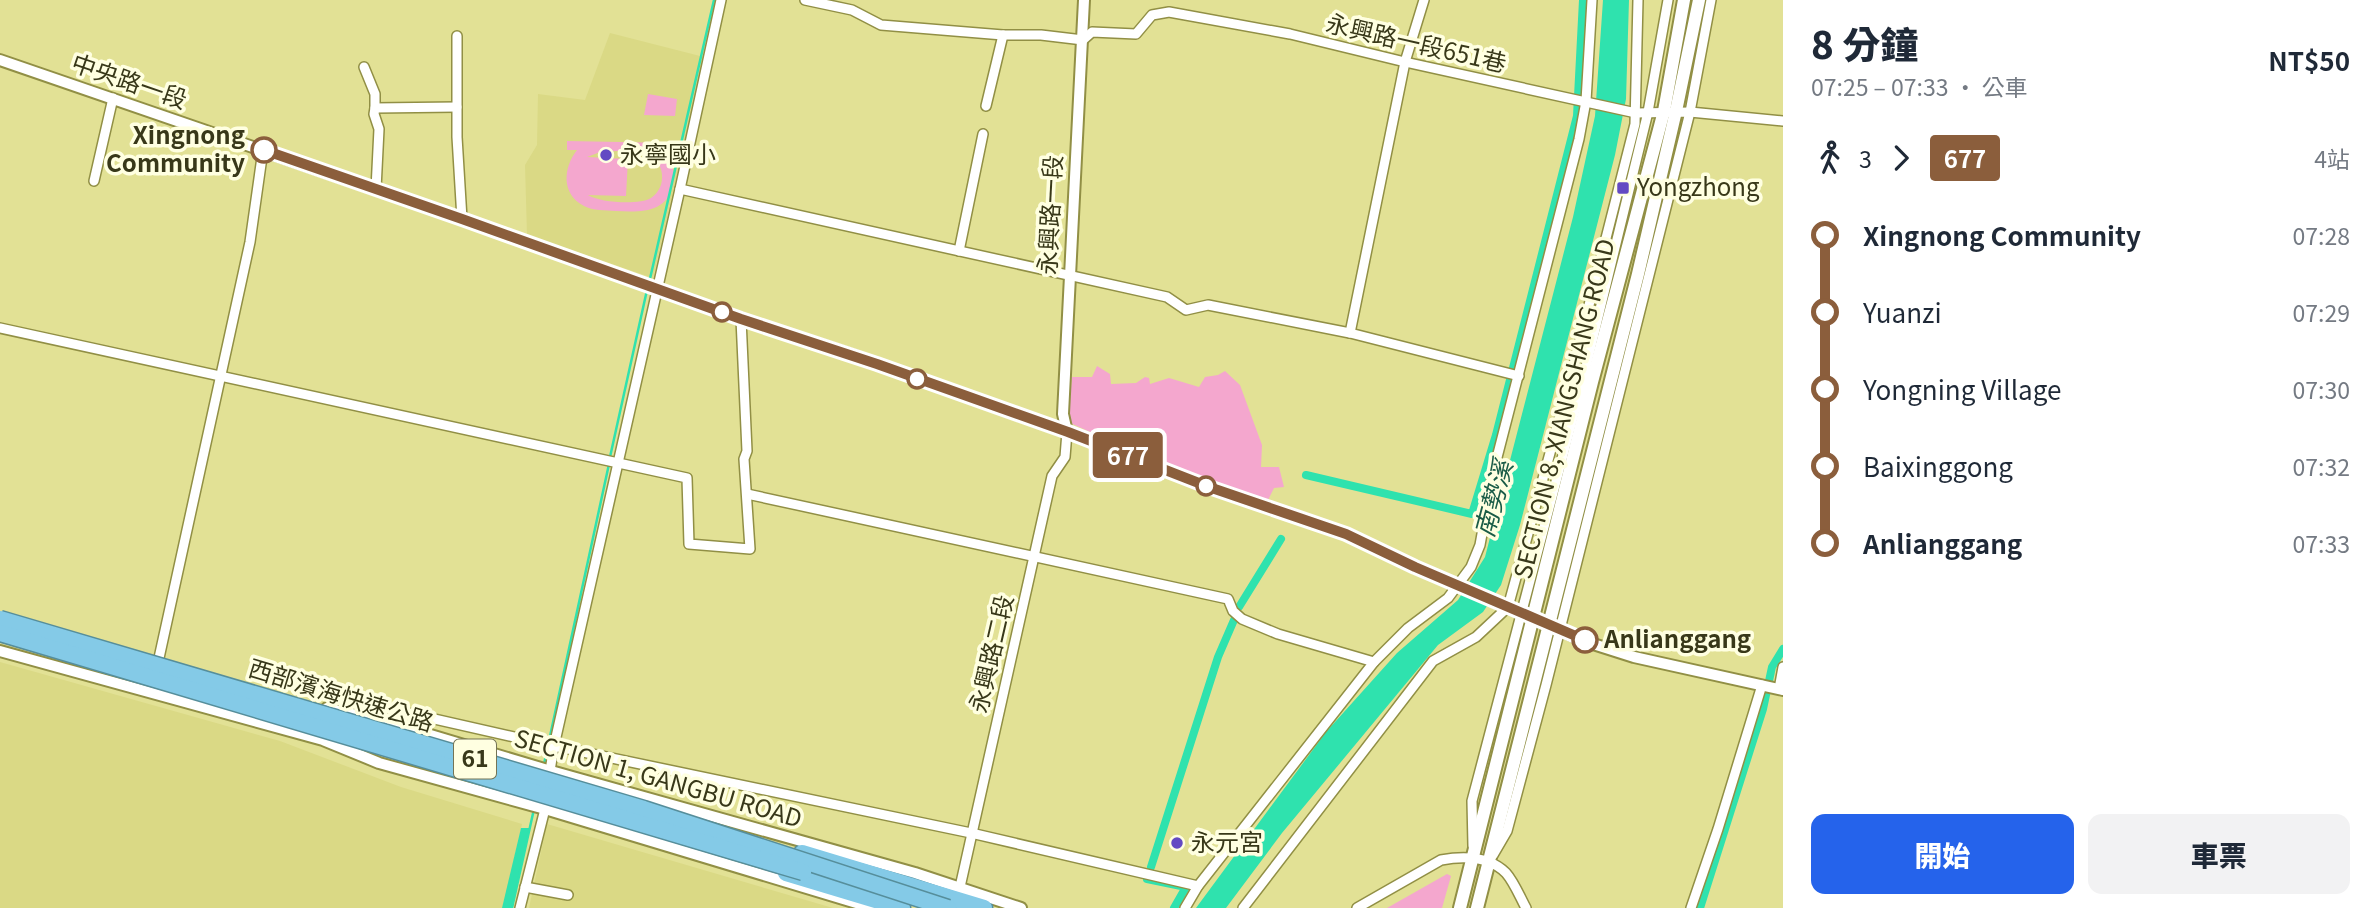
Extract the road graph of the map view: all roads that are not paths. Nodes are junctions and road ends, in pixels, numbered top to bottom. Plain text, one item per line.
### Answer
1 (720, 0) edge
2 (805, 0) edge
3 (1084, 0) edge
4 (1424, 0) edge
5 (1592, 0) edge
6 (1638, 0) edge
7 (1668, 0) edge
8 (1684, 0) edge
9 (1699, 0) edge
10 (1711, 0) edge
11 (1003, 35) junction
12 (457, 36) dead end
13 (1083, 40) junction
14 (0, 60) edge
15 (1405, 62) junction
16 (364, 67) dead end
17 (113, 98) junction
18 (1586, 101) junction
19 (986, 106) dead end
20 (457, 107) junction
21 (375, 108) junction
22 (1670, 111) junction
23 (1690, 111) junction
24 (1648, 112) junction
25 (1636, 113) junction
26 (1783, 121) edge
27 (983, 134) dead end
28 (263, 150) junction
29 (94, 181) dead end
30 (376, 189) junction
31 (680, 189) junction
32 (462, 219) junction
33 (959, 251) junction
34 (1069, 274) junction
35 (658, 288) junction
36 (741, 319) junction
37 (0, 328) edge
38 (1350, 333) junction
39 (1519, 376) junction
40 (222, 378) junction
41 (1068, 432) junction
42 (617, 464) junction
43 (747, 494) junction
44 (1555, 507) junction
45 (1583, 512) junction
46 (1034, 557) junction
47 (1463, 587) junction
48 (1508, 607) junction
49 (0, 612) edge
50 (1528, 615) junction
51 (0, 619) edge
52 (1555, 627) junction
53 (0, 633) edge
54 (0, 651) edge
55 (159, 658) junction
56 (1374, 662) junction
57 (1783, 667) edge
58 (1763, 685) junction
59 (302, 689) dead end
60 (1779, 689) edge
61 (334, 710) junction
62 (323, 740) junction
63 (408, 746) junction
64 (554, 747) junction
65 (551, 771) junction
66 (547, 788) junction
67 (561, 799) junction
68 (545, 809) junction
69 (644, 809) junction
70 (971, 833) junction
71 (1474, 858) junction
72 (1488, 862) junction
73 (1199, 886) junction
74 (525, 887) junction
75 (960, 887) junction
76 (568, 895) dead end
77 (520, 908) edge
78 (873, 908) edge
79 (902, 908) edge
80 (922, 908) edge
81 (951, 908) edge
82 (984, 908) edge
83 (1021, 908) edge
84 (1185, 908) edge
85 (1243, 908) edge
86 (1357, 908) edge
87 (1460, 908) edge
88 (1477, 908) edge
89 (1526, 908) edge
90 (1691, 908) edge

1 - 31 street
2 - 11 street
3 - 13 street, 永興路一段
4 - 15 street
5 - 18 street
6 - 25 street
7 - 24 street
8 - 22 main road, SECTION 8, XIANGSHANG ROAD
9 - 22 main road, SECTION 8, XIANGSHANG ROAD
10 - 23 street
11 - 13 street
11 - 19 street
12 - 20 street
13 - 15 street, 永興路一段651巷
13 - 34 street, 永興路一段
14 - 17 street, 中央路一段
15 - 18 street, 永興路一段651巷
15 - 38 street
16 - 21 street
17 - 28 street, 中央路一段
17 - 29 street
18 - 25 street, 永興路一段651巷
18 - 39 street
20 - 21 street
20 - 32 street
21 - 30 street
22 - 23 street, 永興路一段651巷
22 - 24 street, 永興路一段651巷
22 - 44 main road, SECTION 8, XIANGSHANG ROAD
22 - 45 main road, SECTION 8, XIANGSHANG ROAD
23 - 26 street, 永興路一段651巷
23 - 45 street
24 - 25 street, 永興路一段651巷
24 - 44 street
25 - 48 street
27 - 33 street
28 - 30 street, 中央路一段
28 - 40 street
30 - 32 street, 中央路一段
31 - 33 street
31 - 35 street
32 - 35 street, 中央路一段
33 - 34 street
34 - 38 street
34 - 41 street, 永興路一段
35 - 36 street, 中央路一段
35 - 42 street
36 - 41 street, 中央路一段
36 - 43 street
37 - 40 street
38 - 39 street
39 - 47 street
40 - 42 street
40 - 55 street
41 - 46 street, 永興路二段
41 - 47 street, 中央路一段
42 - 43 street
42 - 64 street
43 - 46 street
44 - 45 street
44 - 50 main road, SECTION 8, XIANGSHANG ROAD
45 - 52 main road, SECTION 8, XIANGSHANG ROAD
46 - 56 street
46 - 70 street, 永興路二段
47 - 48 street, 中央路一段
47 - 56 street
48 - 50 street
48 - 85 street
49 - 55 street, SECTION 1, GANGBU ROAD
50 - 52 street
50 - 71 main road, SECTION 8, XIANGSHANG ROAD
51 - 69 highway, 西部濱海快速公路 / 61, bridge
52 - 58 street
52 - 72 main road, SECTION 8, XIANGSHANG ROAD
53 - 67 highway, 西部濱海快速公路 / 61, bridge
54 - 62 street
55 - 61 street, SECTION 1, GANGBU ROAD
56 - 73 street
57 - 60 street
58 - 60 street
58 - 90 street
59 - 64 street
61 - 63 street
61 - 65 street, SECTION 1, GANGBU ROAD
62 - 63 street
62 - 68 street
63 - 66 street, SECTION 1, GANGBU ROAD
64 - 65 street
64 - 70 street
65 - 66 street
65 - 75 street, SECTION 1, GANGBU ROAD
66 - 68 street
66 - 81 street, SECTION 1, GANGBU ROAD
67 - 79 highway, bridge
67 - 80 highway, 西部濱海快速公路 / 61, bridge
68 - 74 street
68 - 78 street
69 - 81 highway, 西部濱海快速公路 / 61, bridge
69 - 82 highway, bridge
70 - 73 street
70 - 75 street, 永興路二段
71 - 72 street
71 - 86 street
71 - 87 main road, SECTION 8, XIANGSHANG ROAD
72 - 88 main road, SECTION 8, XIANGSHANG ROAD
72 - 89 street
73 - 84 street
74 - 76 street
74 - 77 street
75 - 83 street, SECTION 1, GANGBU ROAD

